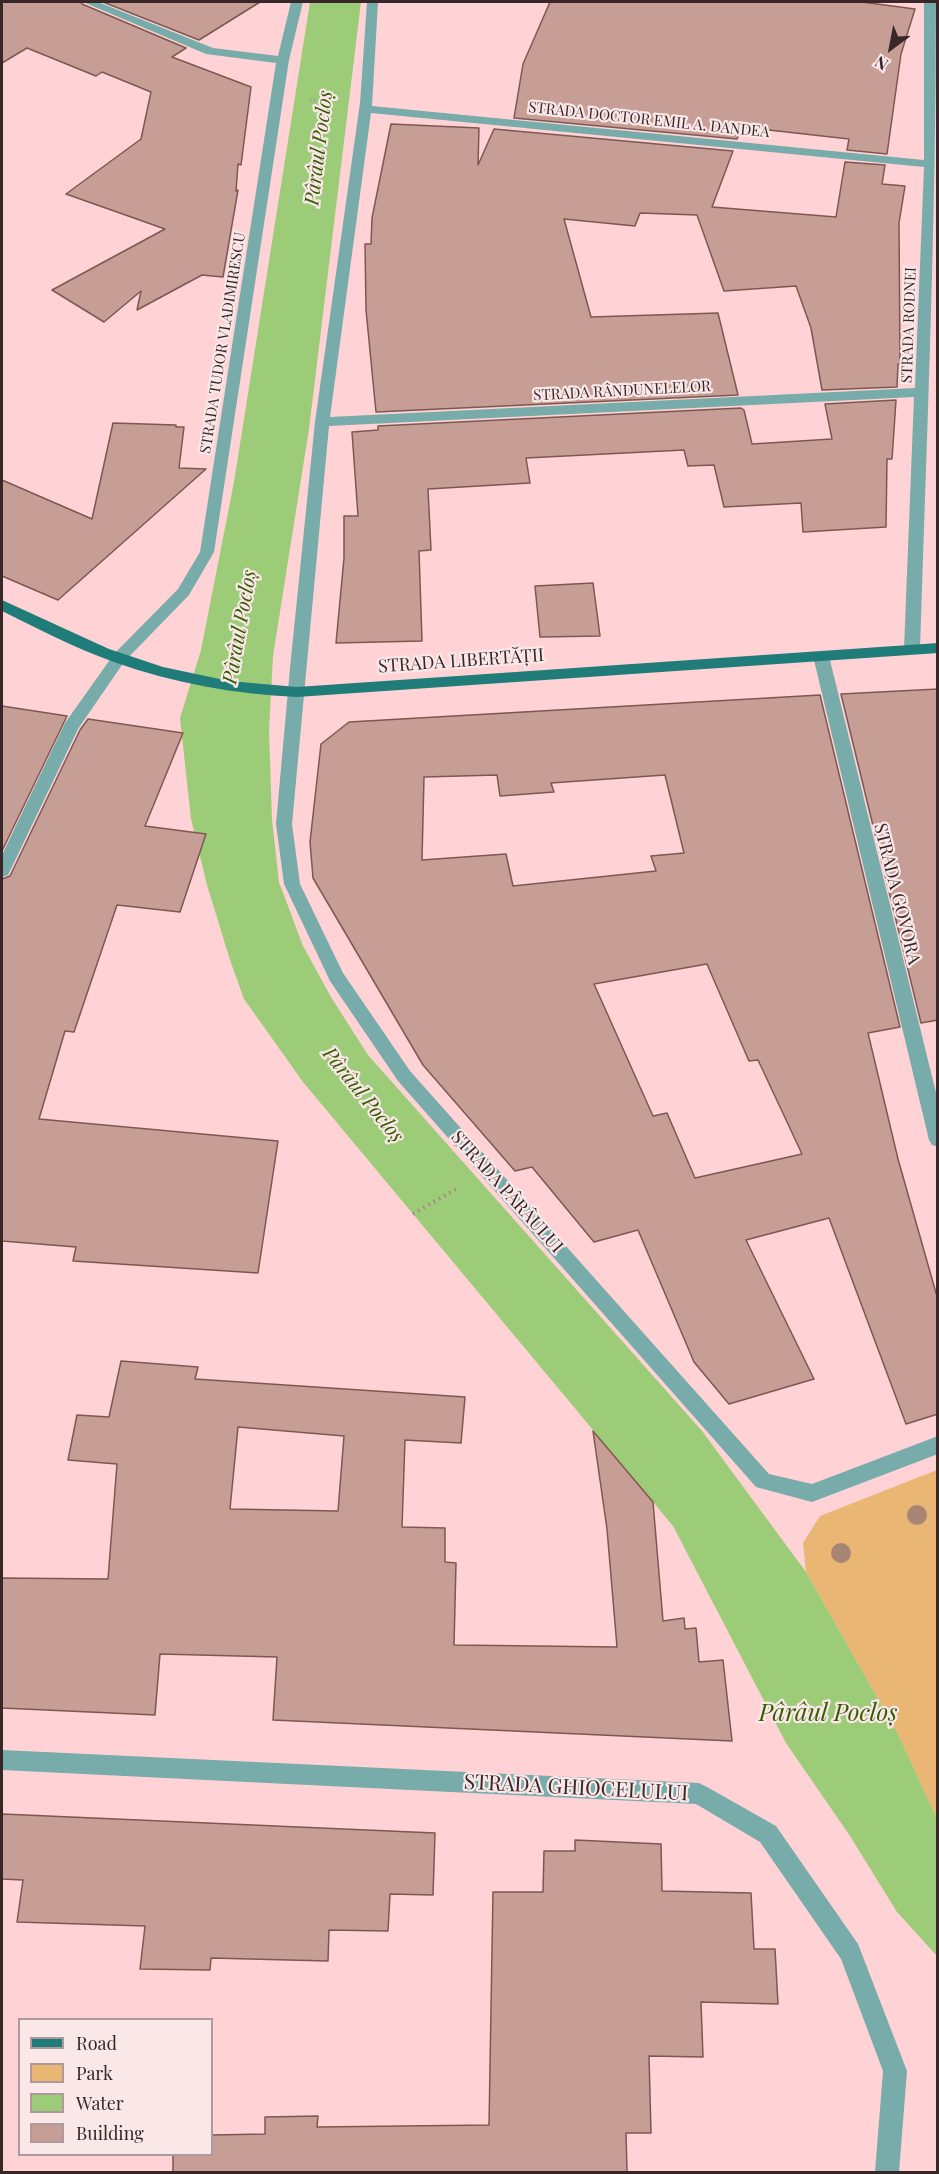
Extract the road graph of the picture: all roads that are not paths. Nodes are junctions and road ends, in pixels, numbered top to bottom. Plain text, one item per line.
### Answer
1 (89, 2) edge
2 (297, 2) edge
3 (372, 2) edge
4 (930, 2) edge
5 (283, 60) junction
6 (364, 109) junction
7 (930, 165) junction
8 (923, 392) junction
9 (322, 422) junction
10 (2, 605) edge
11 (938, 648) edge
12 (912, 649) junction
13 (820, 656) junction
14 (119, 658) junction
15 (288, 692) junction
16 (2, 871) edge
17 (938, 1140) edge
18 (938, 1445) edge
19 (2, 1760) edge
20 (886, 2172) edge

1 - 5 street
2 - 5 street, STRADA TUDOR VLADIMIRESCU
3 - 6 street
4 - 7 street, STRADA RODNEI
5 - 14 street, STRADA TUDOR VLADIMIRESCU
6 - 7 street, STRADA DOCTOR EMIL A. DANDEA
6 - 9 street
7 - 8 street, STRADA RODNEI
8 - 9 street, STRADA RÂNDUNELELOR
8 - 12 street, STRADA RODNEI
9 - 15 street
10 - 14 main road, STRADA LIBERTĂȚII
11 - 12 main road, STRADA LIBERTĂȚII
12 - 13 main road, STRADA LIBERTĂȚII
13 - 15 main road, STRADA LIBERTĂȚII
13 - 17 street, STRADA GOVORA
14 - 15 main road, STRADA LIBERTĂȚII
14 - 16 street, STRADA TUDOR VLADIMIRESCU
15 - 18 street, STRADA PÂRÂULUI
19 - 20 street, STRADA GHIOCELULUI

